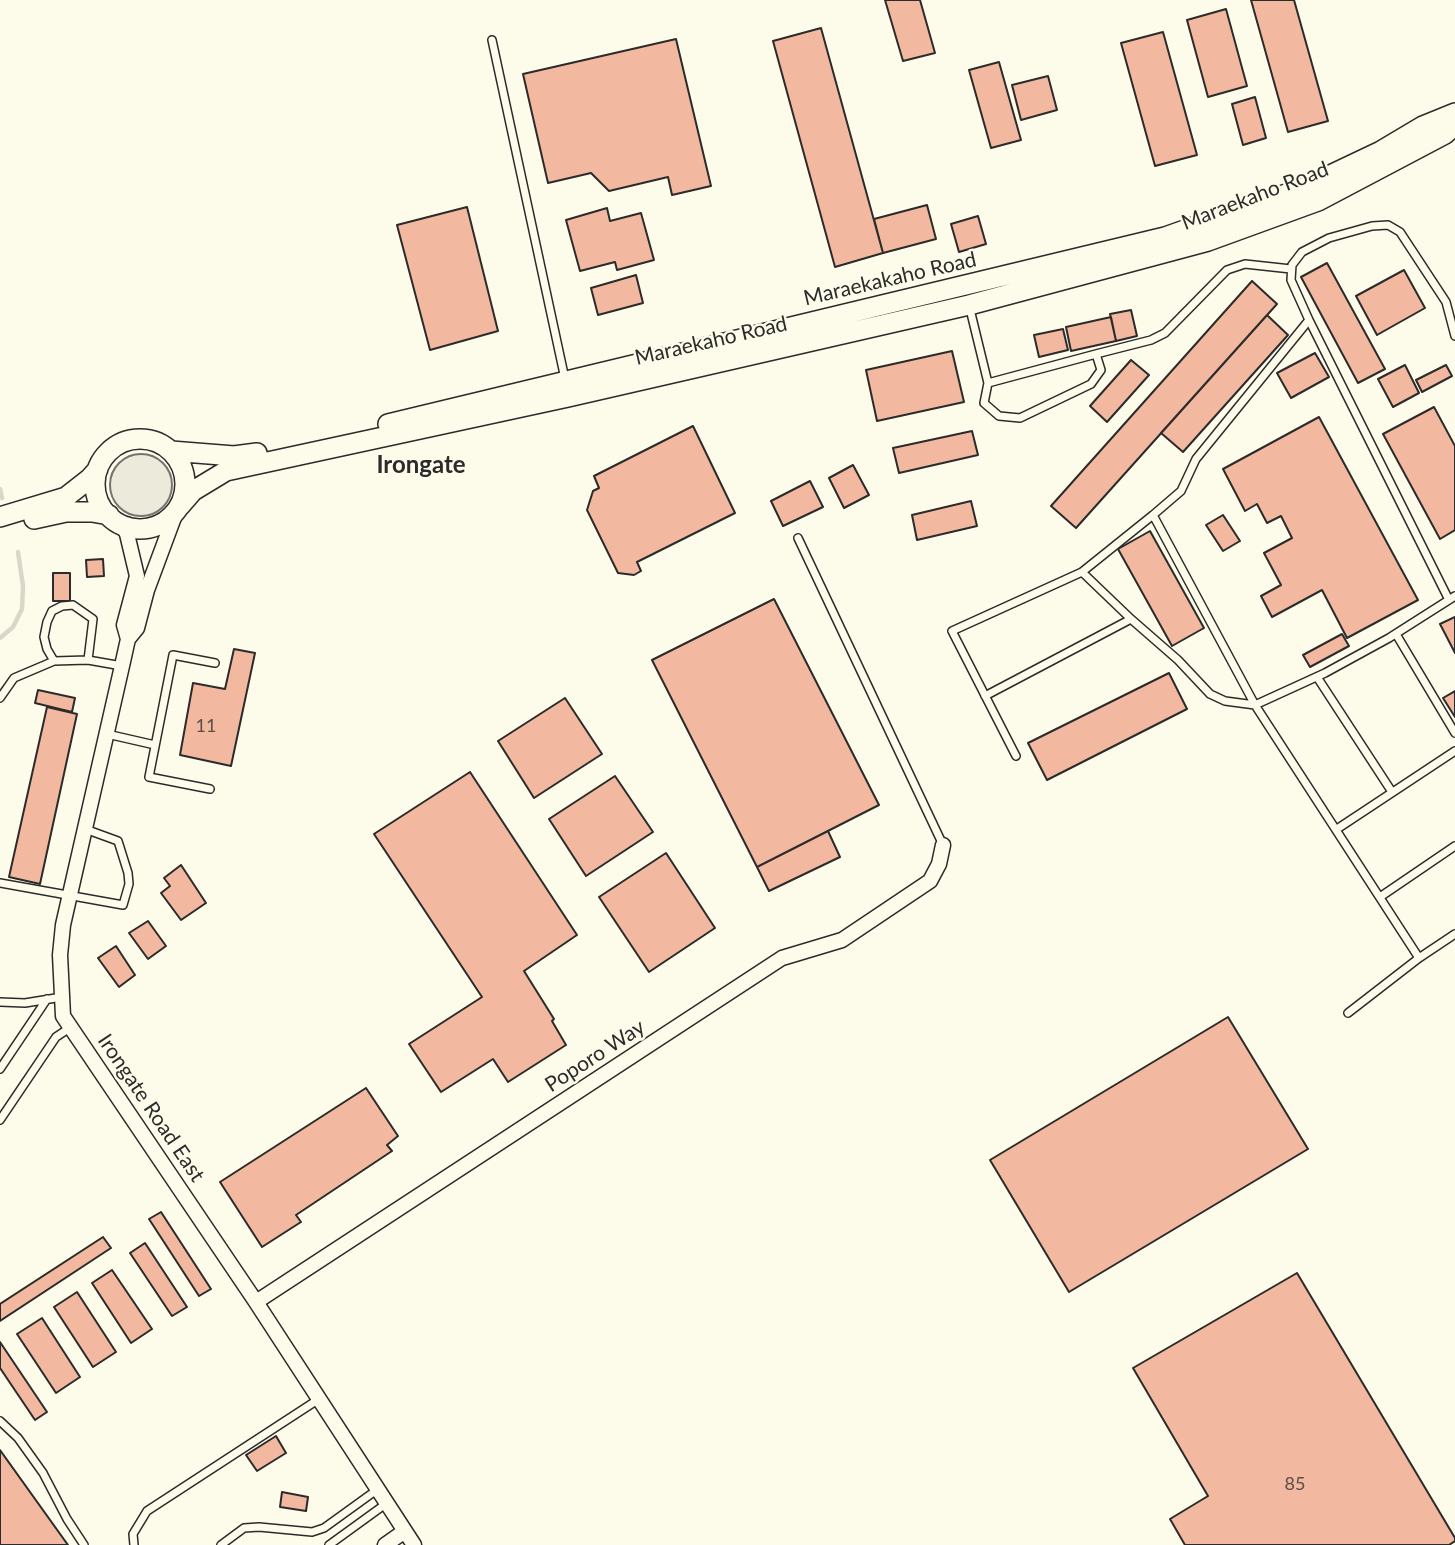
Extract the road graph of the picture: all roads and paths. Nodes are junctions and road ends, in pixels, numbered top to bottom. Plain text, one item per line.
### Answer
1 (492, 40) dead end
2 (1455, 113) edge
3 (1455, 125) edge
4 (1291, 269) junction
5 (964, 285) junction
6 (969, 305) junction
7 (1309, 320) junction
8 (1455, 336) edge
9 (1096, 354) junction
10 (988, 383) junction
11 (566, 388) junction
12 (321, 446) junction
13 (171, 451) junction
14 (98, 469) junction
15 (178, 509) junction
16 (7, 515) edge
17 (1153, 515) junction
18 (116, 520) junction
19 (0, 529) edge
20 (798, 538) dead end
21 (1082, 572) junction
22 (1452, 598) edge
23 (1131, 619) junction
24 (1395, 634) junction
25 (128, 639) junction
26 (88, 660) junction
27 (54, 661) junction
28 (215, 663) dead end
29 (122, 666) junction
30 (1317, 677) junction
31 (985, 696) junction
32 (0, 698) edge
33 (1255, 705) junction
34 (1455, 733) edge
35 (107, 734) junction
36 (155, 745) junction
37 (1455, 751) edge
38 (1016, 756) dead end
39 (210, 789) dead end
40 (1392, 792) junction
41 (85, 829) junction
42 (1337, 829) junction
43 (943, 845) joint
44 (1455, 846) edge
45 (0, 883) edge
46 (70, 896) junction
47 (1380, 897) junction
48 (1455, 934) edge
49 (1419, 958) junction
50 (62, 997) junction
51 (47, 999) junction
52 (0, 1002) edge
53 (1348, 1013) dead end
54 (71, 1027) junction
55 (0, 1069) edge
56 (0, 1120) edge
57 (256, 1302) junction
58 (319, 1399) junction
59 (0, 1421) edge
60 (378, 1489) junction
61 (387, 1503) junction
62 (405, 1531) junction
63 (84, 1545) edge
64 (134, 1545) edge
65 (221, 1545) edge
66 (329, 1545) edge
67 (385, 1545) edge
68 (414, 1545) edge

1 - 11 lane
2 - 5 main road, Maraekakaho Road
3 - 6 main road, Maraekaho Road
4 - 7 lane
4 - 8 lane
4 - 9 lane
5 - 6 lane
5 - 11 main road, Maraekakaho Road
6 - 10 lane
6 - 11 main road, Maraekaho Road
7 - 17 lane
7 - 22 lane
9 - 10 lane
9 - 10 lane
11 - 12 main road, Maraekakaho Road
12 - 13 main road
12 - 15 main road, Maraekakaho Road
13 - 14 main road
13 - 15 main road
14 - 16 main road
14 - 18 main road
15 - 18 main road
15 - 25 street
17 - 21 lane
17 - 33 lane
18 - 19 main road
18 - 25 street
20 - 43 lane
21 - 23 lane
21 - 31 lane
22 - 24 lane
23 - 31 lane
23 - 33 lane
24 - 30 lane
24 - 34 lane
25 - 29 street, Irongate Road East
26 - 27 lane
26 - 27 lane
26 - 29 lane
27 - 32 lane
28 - 36 lane
29 - 35 street, Irongate Road East
30 - 33 lane
30 - 40 lane
31 - 38 lane
33 - 42 lane
35 - 36 lane
35 - 41 street, Irongate Road East
36 - 39 lane
37 - 40 lane
40 - 42 lane
41 - 46 street, Irongate Road East
41 - 46 lane
42 - 47 lane
43 - 57 street, Poporo Way
44 - 47 lane
45 - 46 lane
46 - 50 street, Irongate Road East
47 - 49 lane
48 - 49 lane
49 - 53 lane
50 - 51 lane
50 - 54 street, Irongate Road East
51 - 52 lane
51 - 55 lane
54 - 56 lane
54 - 57 street, Irongate Road East
57 - 58 street, Irongate Road East
58 - 60 street, Irongate Road East
58 - 64 lane
59 - 63 lane
60 - 61 street, Irongate Road East
60 - 65 lane
61 - 62 street, Irongate Road East
61 - 66 lane
62 - 67 street
62 - 68 street, Irongate Road East

